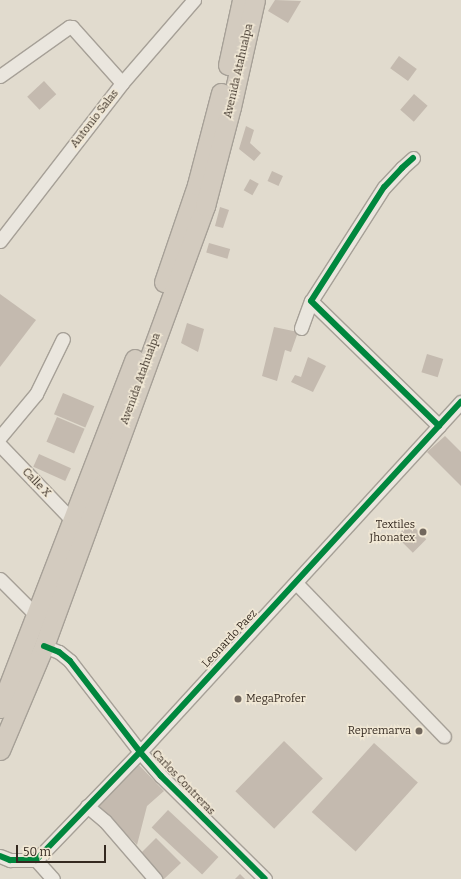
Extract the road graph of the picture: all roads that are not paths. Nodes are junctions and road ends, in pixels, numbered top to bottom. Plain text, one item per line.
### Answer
1 (194, 0) edge
2 (242, 0) edge
3 (255, 0) edge
4 (0, 76) edge
5 (122, 83) junction
6 (414, 158) dead end
7 (0, 241) edge
8 (311, 301) junction
9 (301, 328) dead end
10 (63, 338) dead end
11 (461, 402) edge
12 (439, 426) junction
13 (0, 437) edge
14 (0, 445) edge
15 (73, 521) junction
16 (0, 579) edge
17 (296, 583) junction
18 (36, 615) junction
19 (44, 646) junction
20 (0, 708) edge
21 (444, 736) dead end
22 (0, 750) edge
23 (140, 752) junction
24 (88, 806) junction
25 (0, 856) edge
26 (36, 860) junction
27 (53, 879) edge
28 (155, 879) edge
29 (265, 879) edge

1 - 5 street, Antonio Salas
2 - 15 highway, Avenida Atahualpa
3 - 19 highway, Avenida Atahualpa
4 - 5 street
5 - 7 street, Antonio Salas
6 - 8 street
8 - 9 street
8 - 12 street
10 - 13 street
11 - 12 street, Leonardo Paez
12 - 17 street, Leonardo Paez
14 - 15 street, Calle X
15 - 18 highway, Avenida Atahualpa
16 - 18 street
17 - 21 street
17 - 23 street, Leonardo Paez
18 - 20 highway, Avenida Atahualpa
19 - 22 highway, Avenida Atahualpa
19 - 23 street, Carlos Contreras
23 - 24 street, Leonardo Paez
23 - 29 street, Carlos Contreras
24 - 26 street, Leonardo Paez
24 - 28 street
25 - 26 street
26 - 27 street

